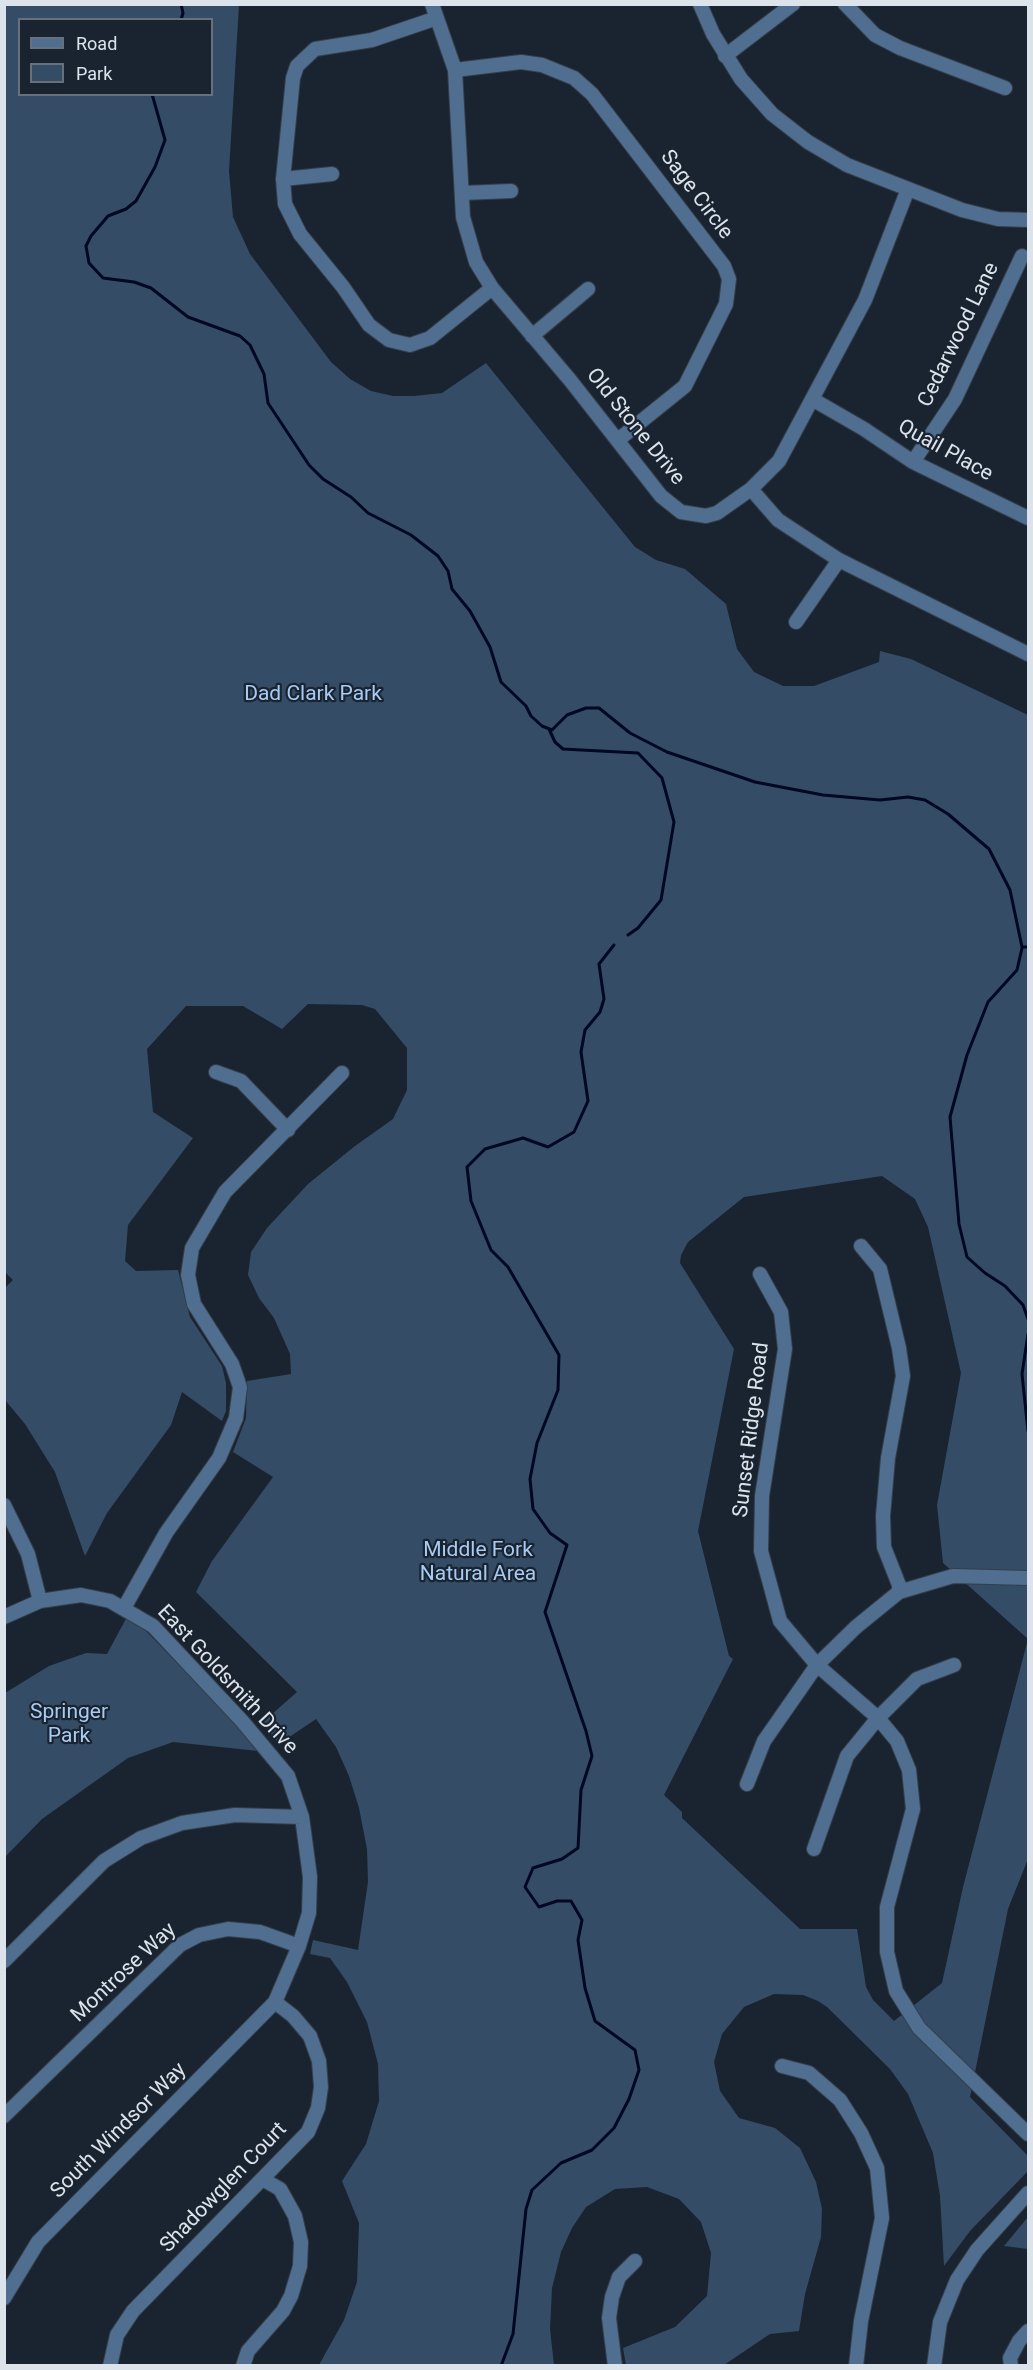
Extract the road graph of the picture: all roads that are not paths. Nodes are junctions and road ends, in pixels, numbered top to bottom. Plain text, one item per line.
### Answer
1 (700, 4) edge
2 (793, 4) edge
3 (845, 4) edge
4 (435, 11) edge
5 (725, 56) junction
6 (454, 70) junction
7 (1005, 88) dead end
8 (332, 174) dead end
9 (283, 178) junction
10 (908, 189) junction
11 (511, 191) dead end
12 (462, 193) junction
13 (1029, 220) edge
14 (1022, 256) dead end
15 (492, 288) junction
16 (588, 289) dead end
17 (532, 336) junction
18 (812, 399) junction
19 (618, 440) junction
20 (913, 462) junction
21 (751, 489) junction
22 (1028, 517) edge
23 (839, 560) junction
24 (796, 622) dead end
25 (1029, 654) edge
26 (216, 1072) dead end
27 (342, 1073) dead end
28 (288, 1130) junction
29 (861, 1246) dead end
30 (759, 1274) dead end
31 (4, 1505) edge
32 (1029, 1578) edge
33 (899, 1592) junction
34 (40, 1601) junction
35 (124, 1608) junction
36 (4, 1617) edge
37 (817, 1665) junction
38 (954, 1665) dead end
39 (878, 1718) junction
40 (747, 1784) dead end
41 (302, 1817) junction
42 (814, 1849) dead end
43 (299, 1946) junction
44 (4, 1961) edge
45 (275, 2002) junction
46 (782, 2066) dead end
47 (4, 2116) edge
48 (1029, 2133) edge
49 (264, 2180) junction
50 (1029, 2193) edge
51 (635, 2261) dead end
52 (4, 2298) edge
53 (1029, 2331) edge
54 (110, 2366) edge
55 (243, 2366) edge
56 (615, 2366) edge
57 (856, 2366) edge
58 (934, 2366) edge
59 (1011, 2366) edge

1 - 5 street
2 - 5 street
3 - 7 street
4 - 6 street, Old Stone Drive
4 - 9 street
5 - 10 street
6 - 12 street, Old Stone Drive
6 - 19 street, Sage Circle
8 - 9 street
9 - 15 street
10 - 13 street
10 - 18 street, Old Stone Drive
11 - 12 street
12 - 15 street, Old Stone Drive
14 - 20 street, Cedarwood Lane
15 - 17 street, Old Stone Drive
16 - 17 street
17 - 19 street, Old Stone Drive
18 - 20 street, Quail Place
18 - 21 street, Old Stone Drive
19 - 21 street, Old Stone Drive
20 - 22 street, Quail Place
21 - 23 street
23 - 24 street
23 - 25 street
26 - 28 street
27 - 28 street
28 - 35 street
29 - 33 street
30 - 37 street, Sunset Ridge Road
31 - 34 street
32 - 33 street
33 - 37 street
34 - 35 street, East Goldsmith Drive
34 - 36 street, East Goldsmith Drive
35 - 41 street, East Goldsmith Drive
37 - 39 street, Sunset Ridge Road
37 - 40 street
38 - 39 street
39 - 42 street
39 - 48 street, Sunset Ridge Road
41 - 43 street, East Goldsmith Drive
41 - 44 street
43 - 45 street, East Goldsmith Drive
43 - 47 street, Montrose Way
45 - 49 street, Shadowglen Court
45 - 52 street, South Windsor Way
46 - 57 street
49 - 54 street, Shadowglen Court
49 - 55 street
50 - 58 street
51 - 56 street
53 - 59 street

